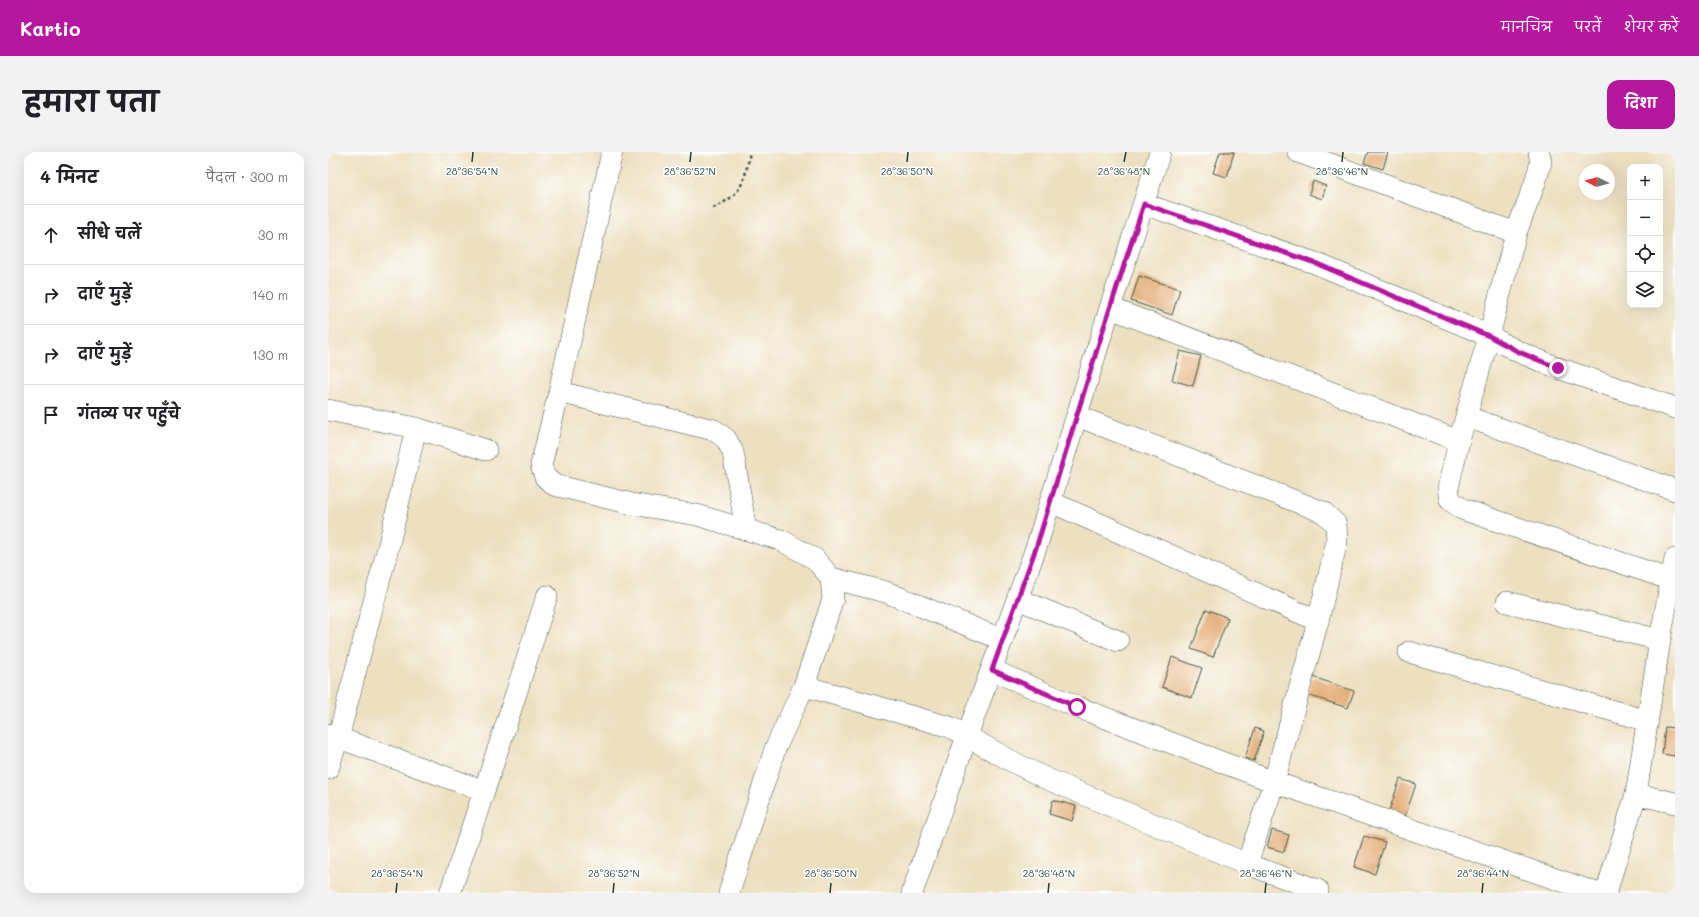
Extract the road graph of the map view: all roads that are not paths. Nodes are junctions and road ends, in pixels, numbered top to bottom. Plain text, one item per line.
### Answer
1 (612, 152) edge
2 (1160, 152) edge
3 (1298, 152) edge
4 (1539, 152) edge
5 (1144, 204) junction
6 (1516, 233) junction
7 (1110, 308) junction
8 (1489, 336) junction
9 (559, 392) junction
10 (1675, 408) edge
11 (329, 415) edge
12 (1077, 416) junction
13 (1467, 417) junction
14 (416, 428) junction
15 (1459, 441) junction
16 (486, 450) dead end
17 (1675, 490) edge
18 (1050, 502) junction
19 (746, 530) junction
20 (1675, 559) edge
21 (831, 578) junction
22 (1673, 581) edge
23 (547, 596) dead end
24 (1018, 599) junction
25 (1507, 602) dead end
26 (1318, 620) junction
27 (1003, 640) junction
28 (1660, 640) junction
29 (1118, 641) dead end
30 (1409, 652) dead end
31 (992, 670) junction
32 (804, 686) junction
33 (1648, 721) junction
34 (333, 736) edge
35 (967, 736) junction
36 (328, 769) edge
37 (1274, 782) junction
38 (484, 792) junction
39 (1636, 794) junction
40 (1675, 803) edge
41 (1247, 864) junction
42 (1318, 890) dead end
43 (450, 893) edge
44 (729, 893) edge
45 (912, 893) edge
46 (1596, 893) edge
47 (1606, 893) edge

1 - 9 street
2 - 5 street
3 - 6 street
4 - 6 street
5 - 7 street
5 - 8 street
6 - 8 street
7 - 12 street
7 - 15 street
8 - 10 street
8 - 13 street
9 - 19 street
9 - 19 street
11 - 14 street
12 - 18 street
12 - 26 street
13 - 15 street
13 - 17 street
14 - 16 street
14 - 34 street
15 - 22 street
18 - 24 street
18 - 26 street
19 - 21 street
20 - 22 street
21 - 27 street
21 - 32 street
22 - 28 street
23 - 38 street
24 - 27 street
24 - 29 street
25 - 28 street
26 - 37 street
27 - 31 street
28 - 33 street
30 - 33 street
31 - 35 street
31 - 37 street
32 - 35 street
32 - 44 street
33 - 39 street
34 - 36 street
34 - 38 street
35 - 41 street
35 - 45 street
37 - 41 street
37 - 46 street
38 - 43 street
39 - 40 street
39 - 47 street
41 - 42 street

